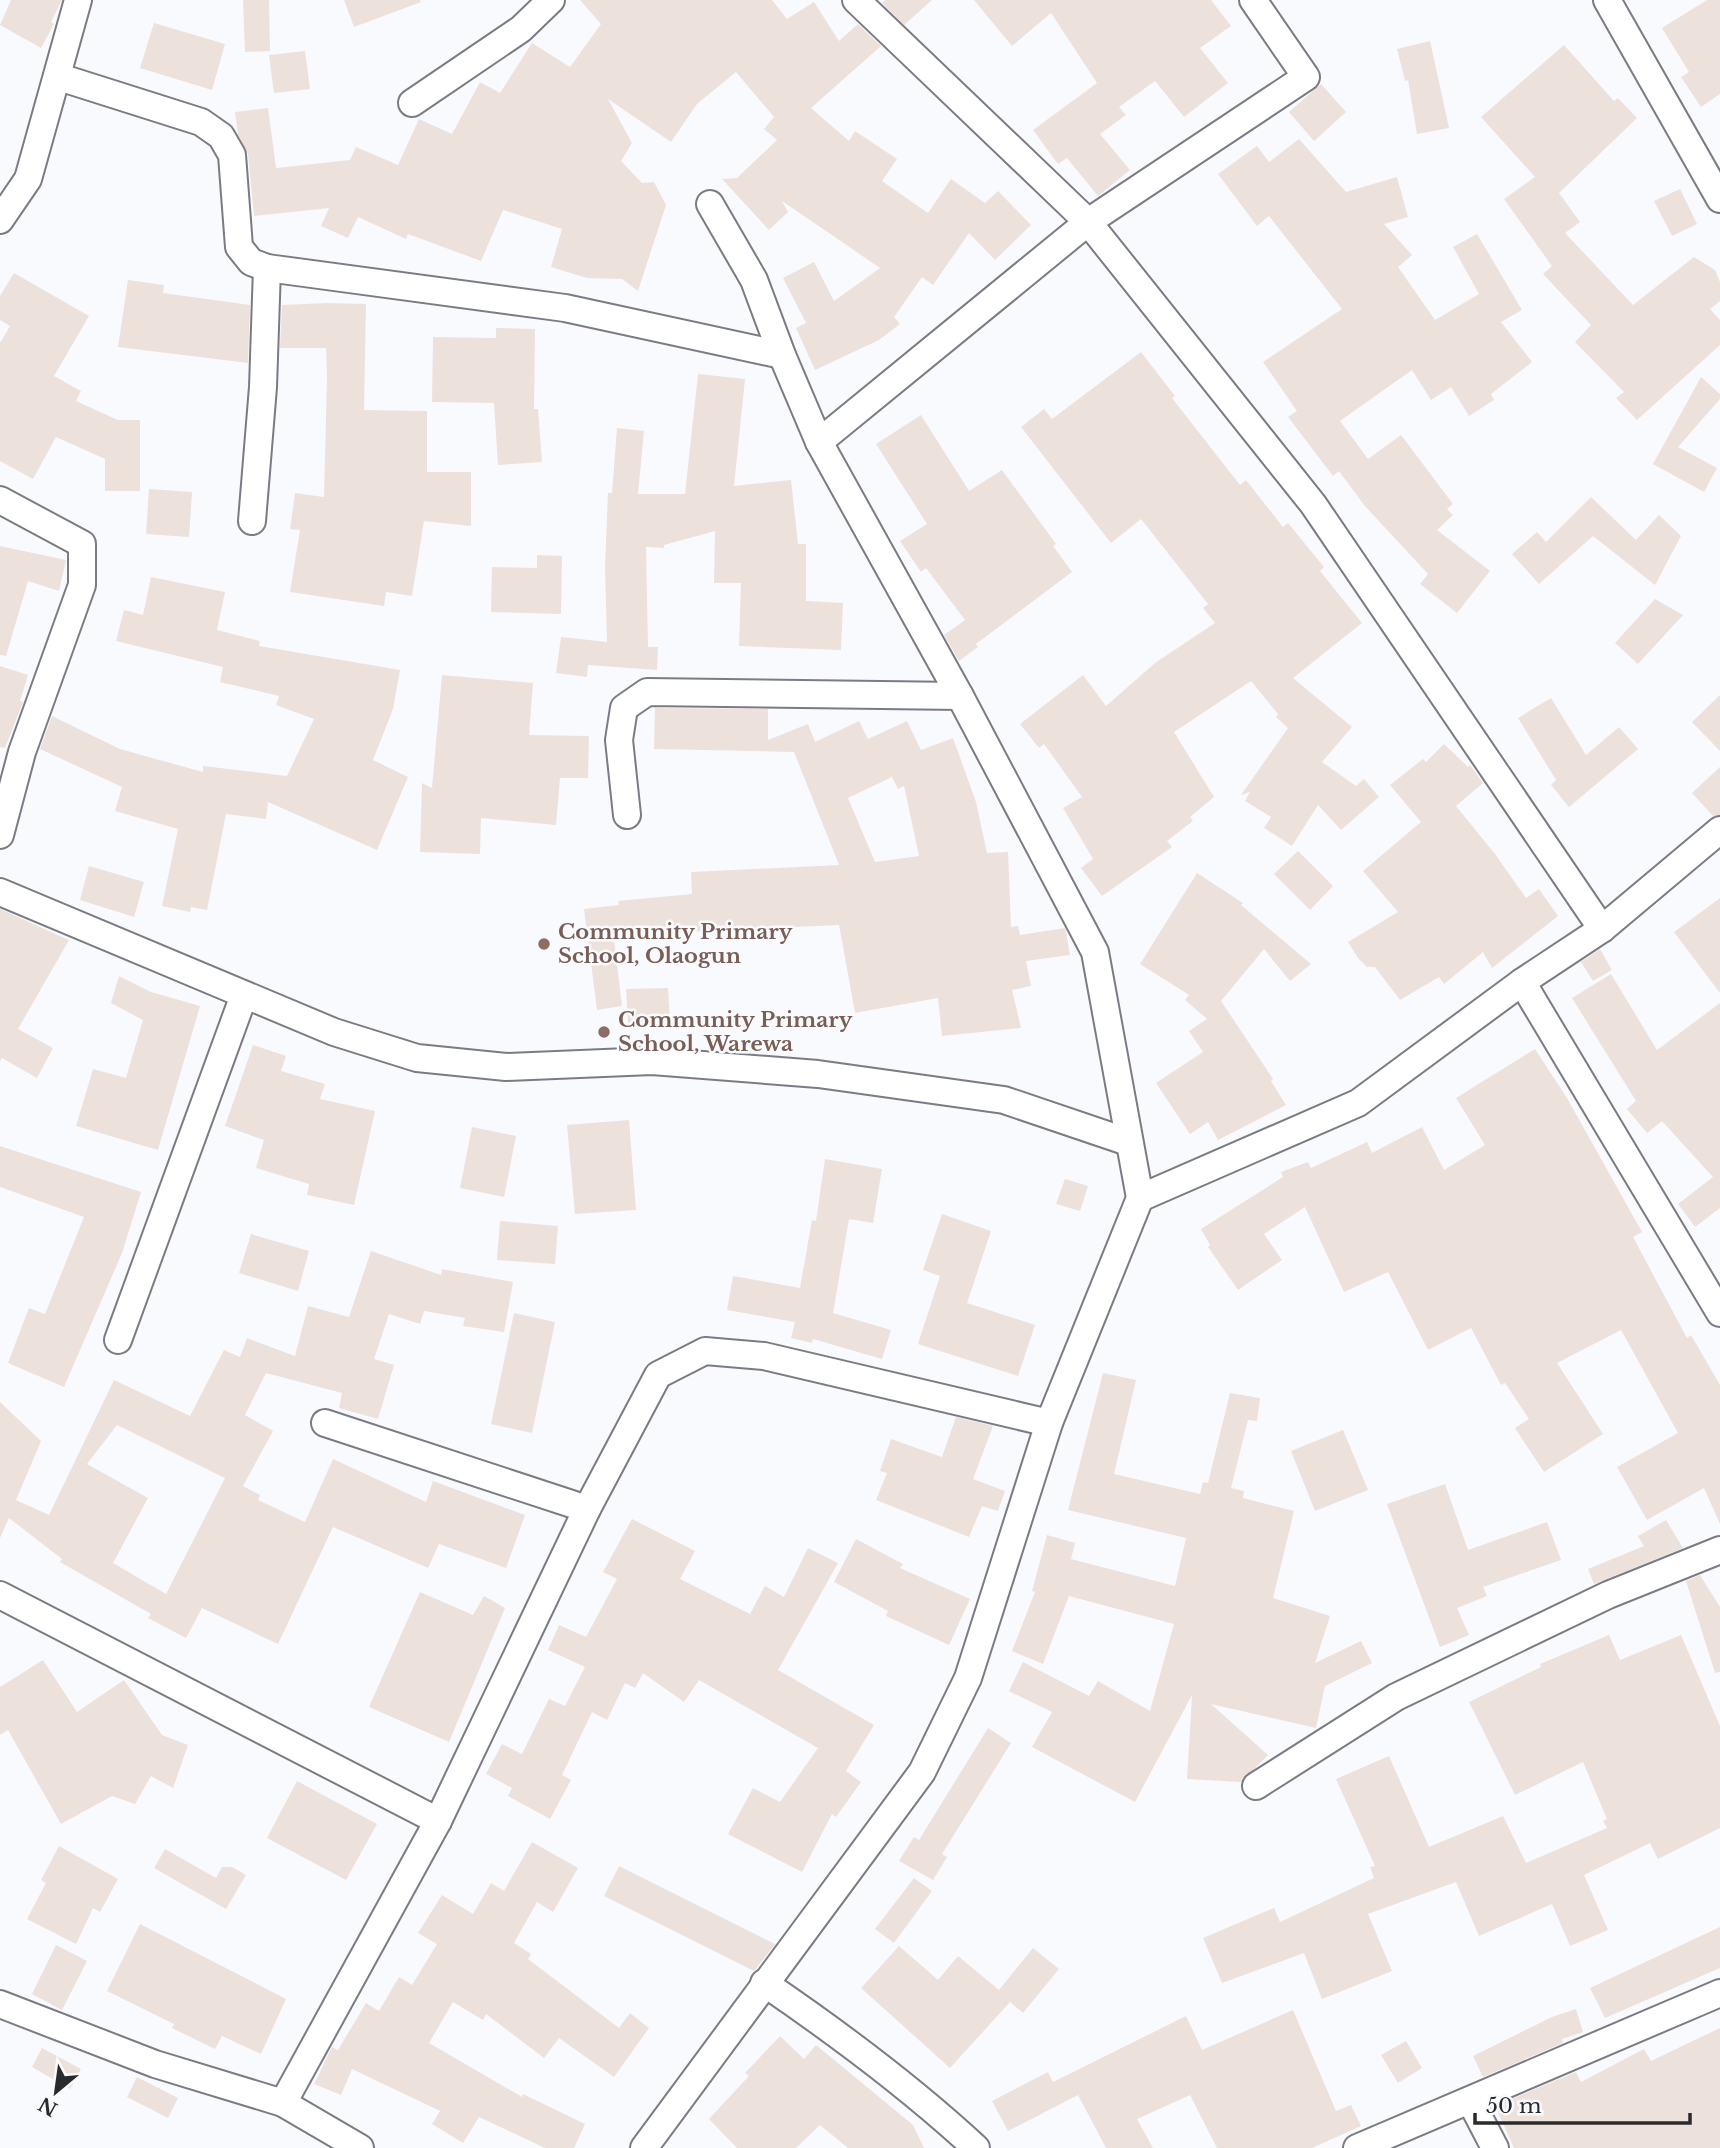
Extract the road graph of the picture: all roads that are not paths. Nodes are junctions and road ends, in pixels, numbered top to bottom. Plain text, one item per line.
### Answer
1 (78, 0) edge
2 (551, 0) edge
3 (856, 0) edge
4 (1253, 0) edge
5 (1607, 0) edge
6 (59, 77) junction
7 (412, 103) dead end
8 (1720, 199) edge
9 (710, 204) dead end
10 (0, 220) edge
11 (1088, 222) junction
12 (267, 268) junction
13 (782, 355) junction
14 (819, 442) junction
15 (0, 500) edge
16 (253, 521) dead end
17 (960, 696) junction
18 (627, 815) dead end
19 (1720, 830) edge
20 (0, 835) edge
21 (0, 892) edge
22 (1602, 929) junction
23 (1522, 982) junction
24 (244, 995) junction
25 (1128, 1142) junction
26 (1140, 1198) junction
27 (1720, 1312) edge
28 (118, 1340) dead end
29 (325, 1423) dead end
30 (1049, 1423) junction
31 (587, 1508) junction
32 (1720, 1550) edge
33 (0, 1595) edge
34 (1256, 1786) dead end
35 (438, 1821) junction
36 (764, 1983) junction
37 (1720, 1993) edge
38 (0, 2004) edge
39 (1471, 2102) junction
40 (283, 2103) junction
41 (360, 2148) edge
42 (644, 2148) edge
43 (976, 2148) edge
44 (1357, 2148) edge
45 (1495, 2148) edge

1 - 6 street
2 - 7 street
3 - 11 street
4 - 11 street
5 - 8 street
6 - 10 street
6 - 12 street
9 - 13 street
11 - 14 street
11 - 22 street
12 - 13 street
12 - 16 street
13 - 14 street
14 - 17 street
15 - 20 street
17 - 18 street
17 - 25 street
19 - 22 street
21 - 24 street
22 - 23 street
23 - 26 street
23 - 27 street
24 - 25 street
24 - 28 street
25 - 26 street
26 - 30 street
29 - 31 street
30 - 31 street
30 - 36 street
31 - 35 street
32 - 34 street
33 - 35 street
35 - 40 street
36 - 42 street
36 - 43 street
37 - 39 street
38 - 40 street
39 - 44 street
39 - 45 street
40 - 41 street

